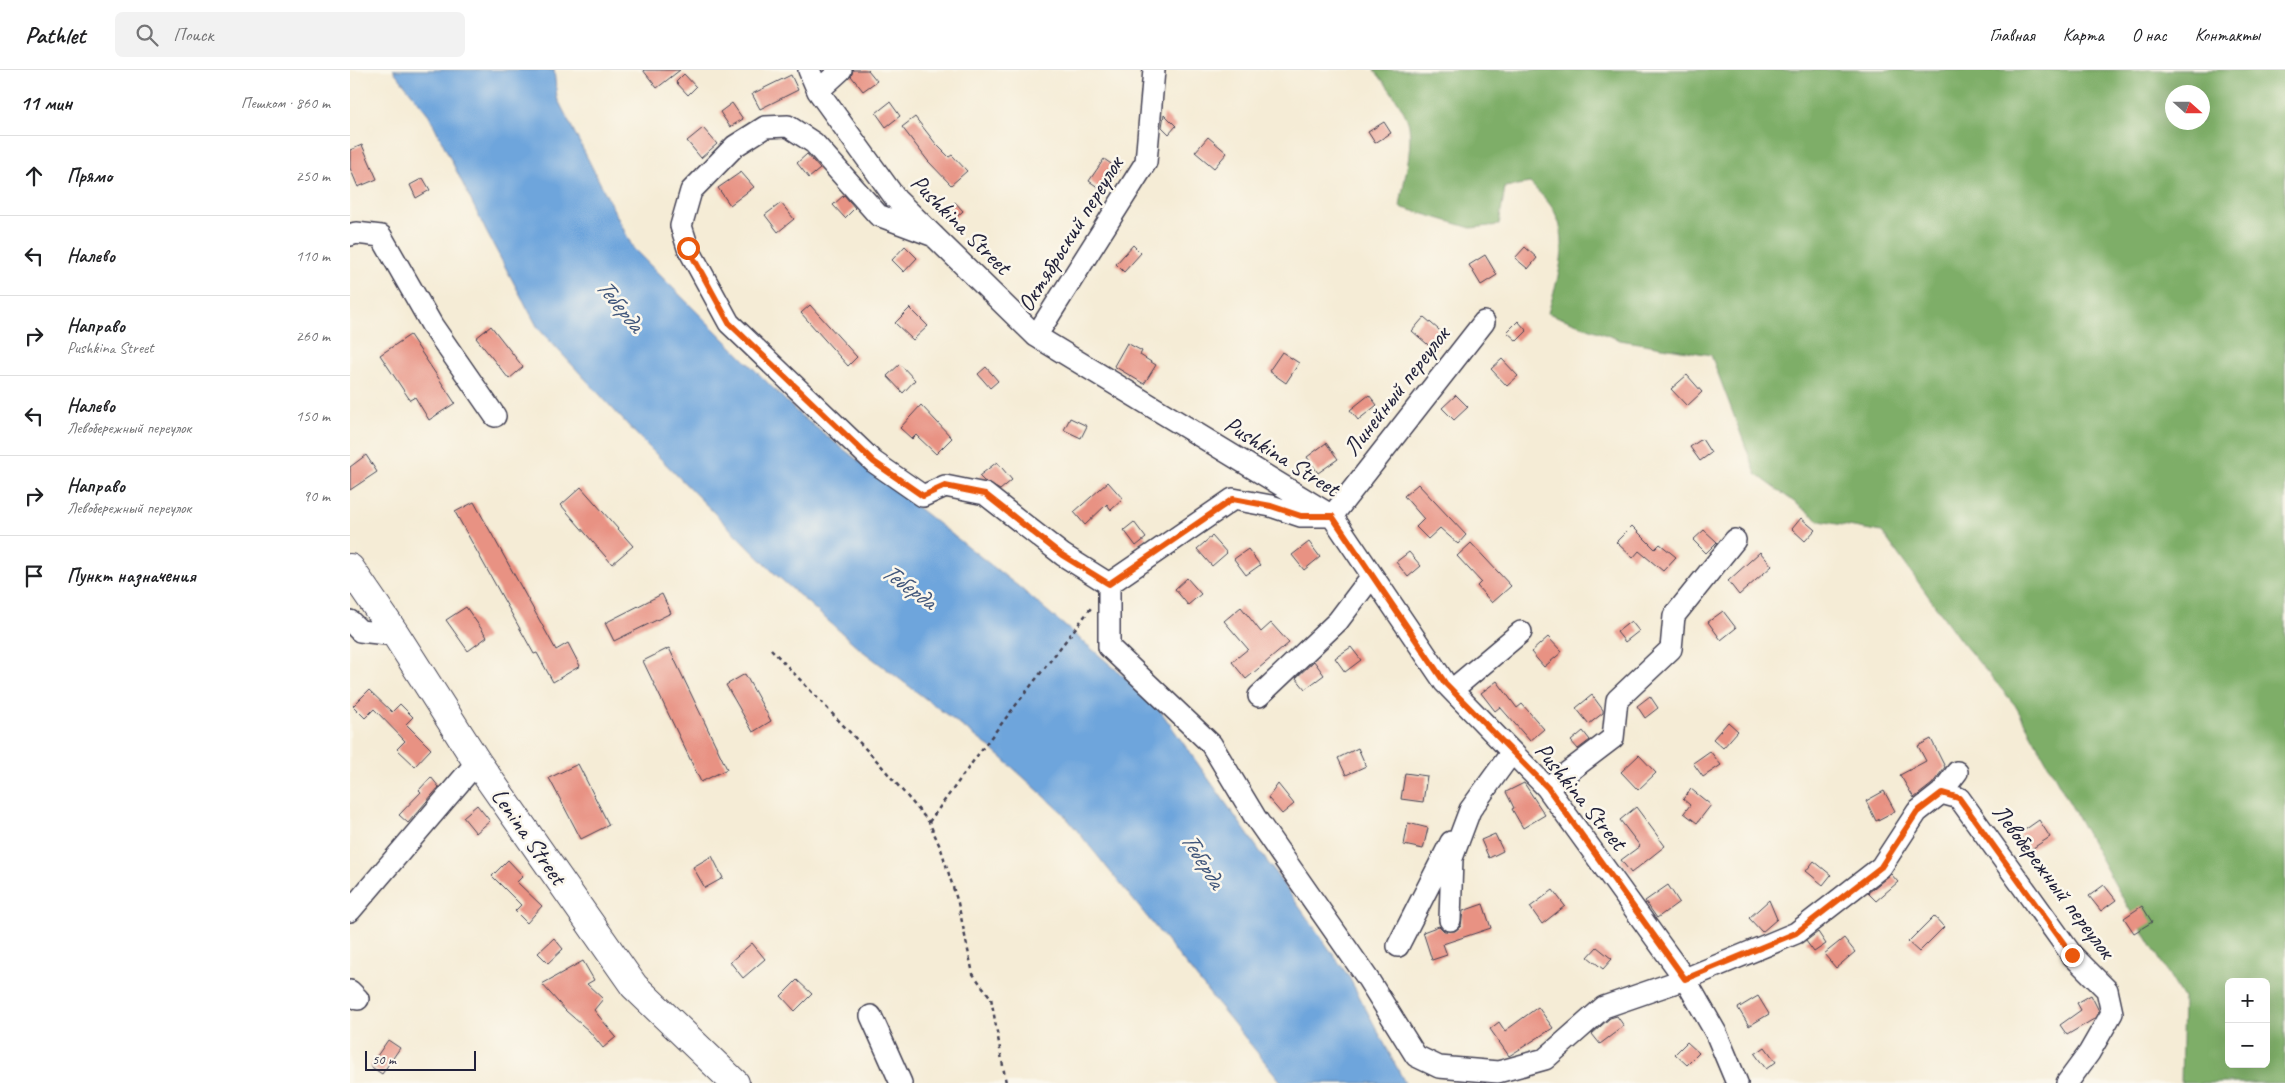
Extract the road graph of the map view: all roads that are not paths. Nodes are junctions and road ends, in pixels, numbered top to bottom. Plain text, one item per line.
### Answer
1 (809, 70) edge
2 (841, 70) edge
3 (1154, 70) edge
4 (818, 92) junction
5 (352, 230) edge
6 (934, 236) junction
7 (1484, 322) dead end
8 (1036, 336) junction
9 (495, 416) dead end
10 (1332, 516) junction
11 (1735, 540) dead end
12 (350, 568) edge
13 (1372, 576) junction
14 (1109, 584) junction
15 (350, 621) edge
16 (1521, 632) dead end
17 (396, 635) junction
18 (1452, 690) junction
19 (1258, 696) dead end
20 (1512, 752) junction
21 (478, 762) junction
22 (1957, 772) dead end
23 (1548, 788) junction
24 (1942, 793) junction
25 (1465, 822) junction
26 (350, 911) edge
27 (1450, 920) dead end
28 (1398, 946) dead end
29 (1685, 979) junction
30 (871, 1016) dead end
31 (735, 1083) edge
32 (901, 1083) edge
33 (1737, 1083) edge
34 (2067, 1083) edge

1 - 4 street, Pushkina Street
2 - 4 street
3 - 8 street, Октябрьский переулок
4 - 6 street, Pushkina Street
5 - 9 street
6 - 8 street, Pushkina Street
6 - 14 street
7 - 10 street, Линейный переулок
8 - 10 street, Pushkina Street
10 - 13 street, Pushkina Street
10 - 14 street
11 - 23 street
12 - 17 main road, Lenina Street
13 - 18 street, Pushkina Street
13 - 19 street
14 - 29 street
15 - 17 street
16 - 18 street
17 - 21 main road, Lenina Street
18 - 20 street, Pushkina Street
20 - 23 street, Pushkina Street
20 - 25 street
21 - 26 street
21 - 31 main road, Lenina Street
22 - 24 street
23 - 29 street, Pushkina Street
24 - 29 street
24 - 34 street, Левобережный переулок
25 - 27 street
25 - 28 street
29 - 33 street, Pushkina Street
30 - 32 street

